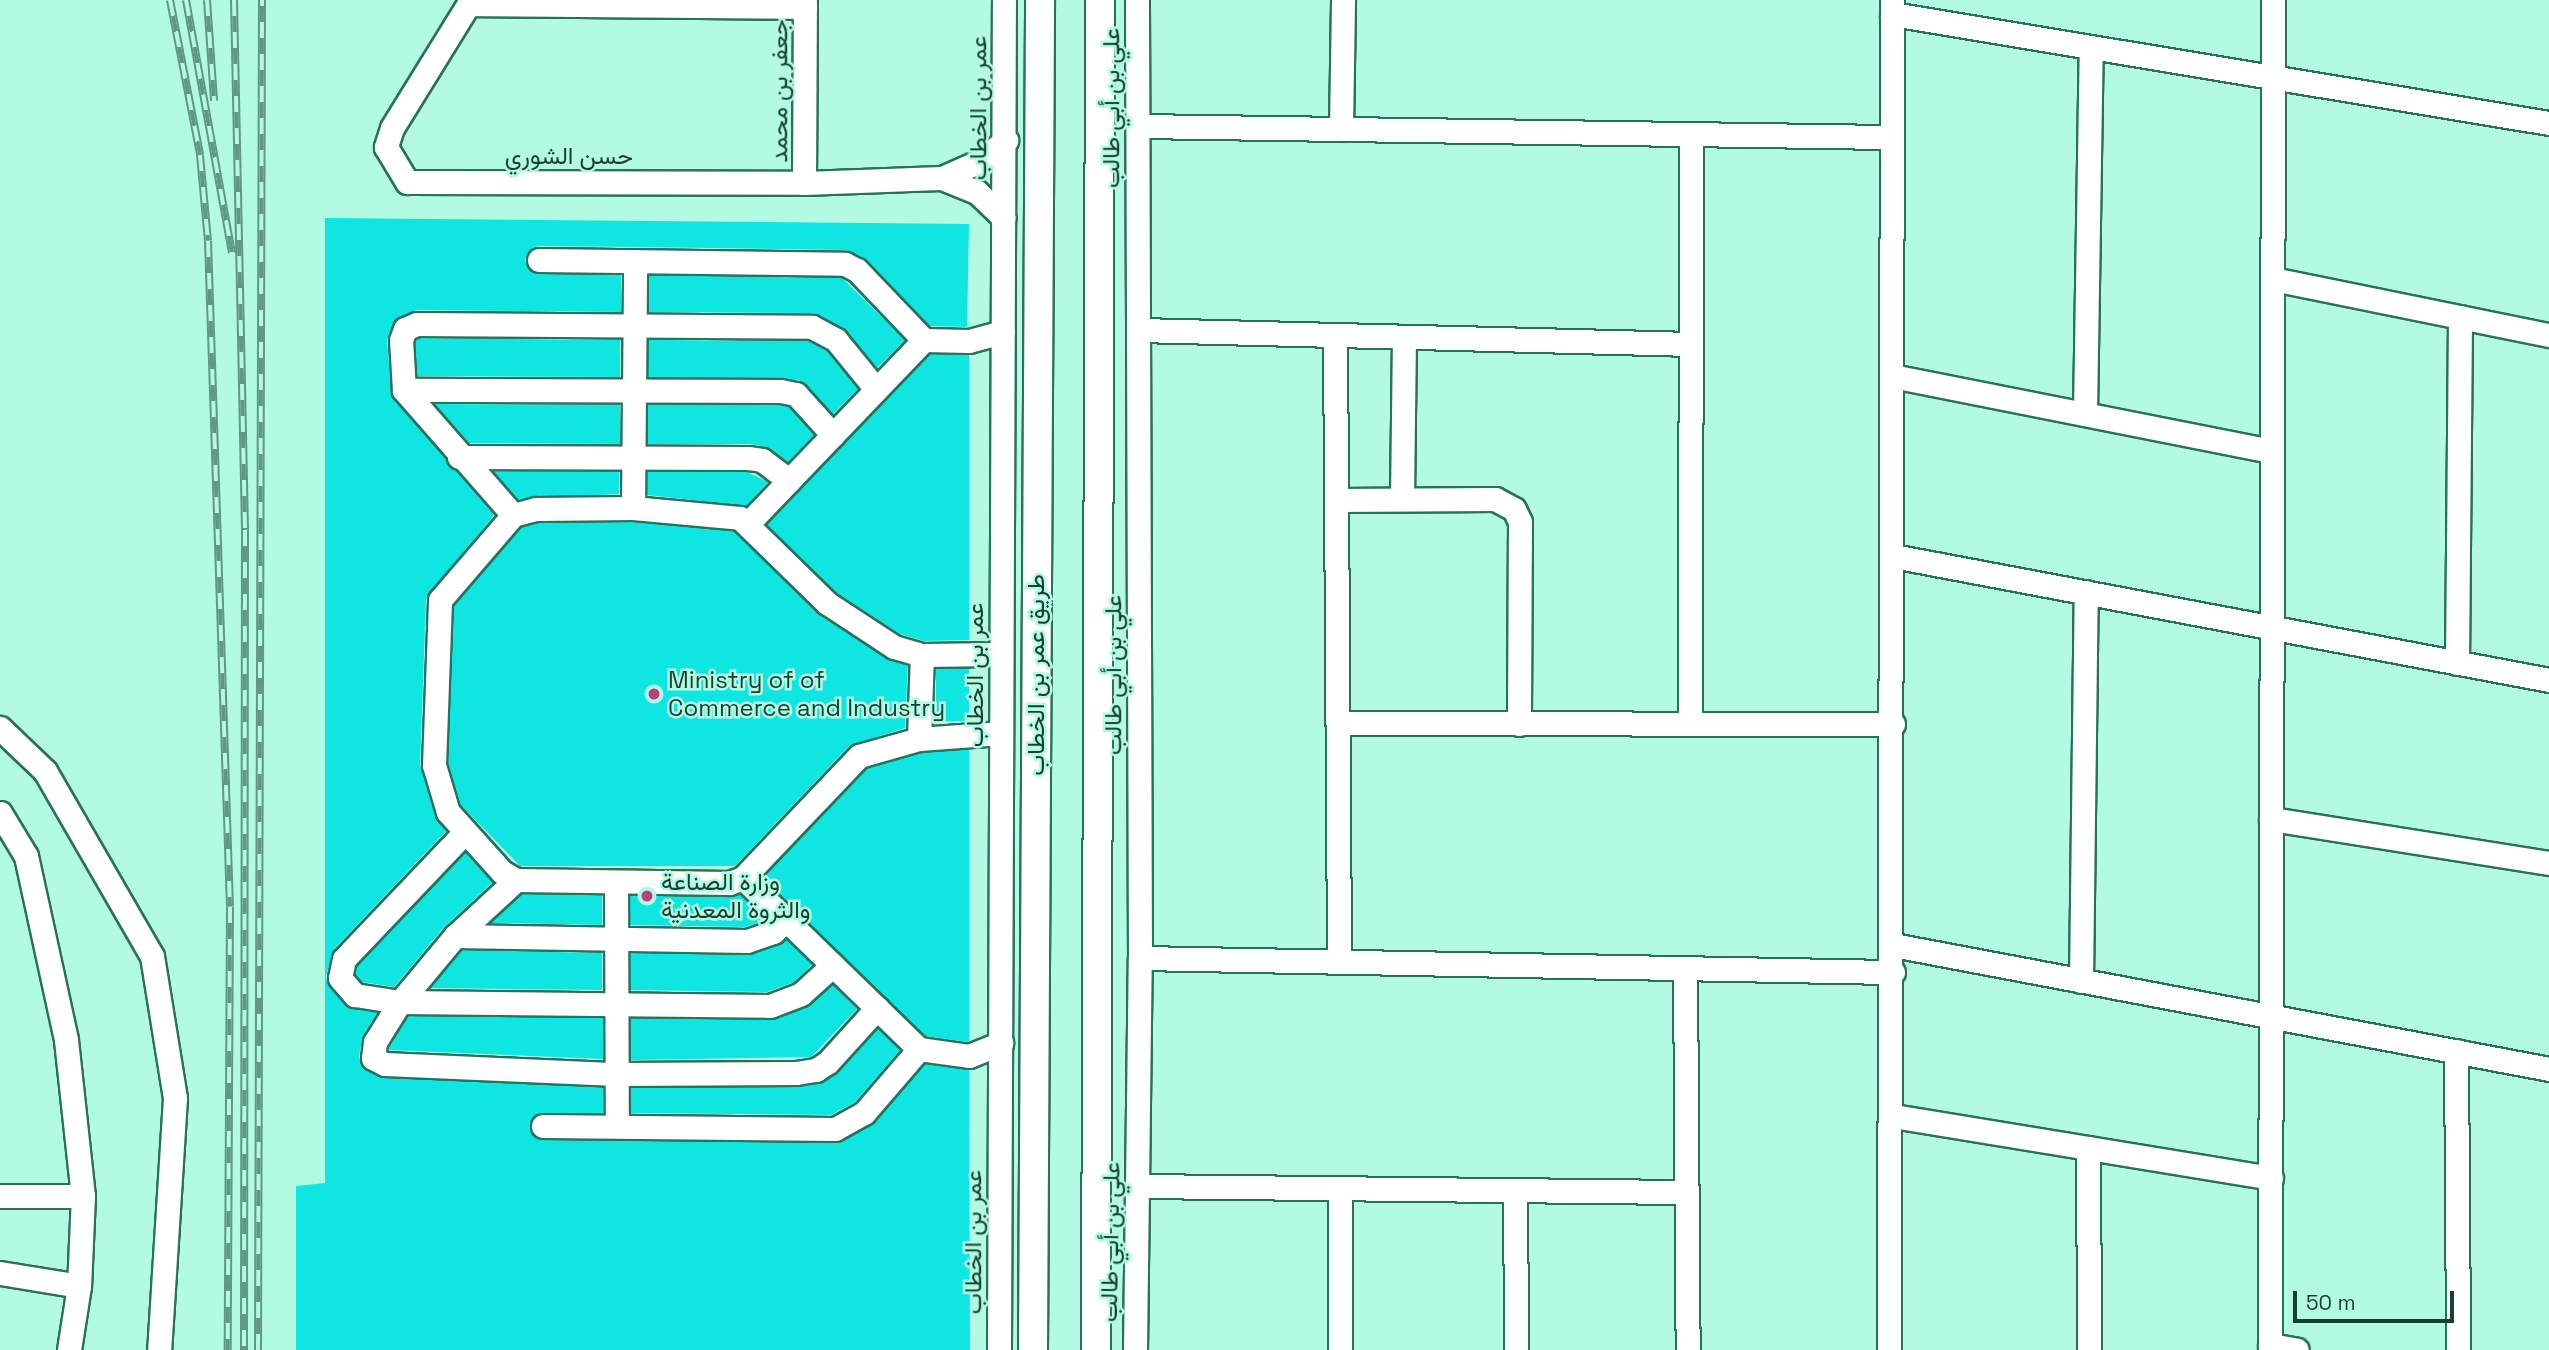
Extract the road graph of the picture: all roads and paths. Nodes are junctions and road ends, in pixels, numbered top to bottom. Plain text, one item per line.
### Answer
1 (1004, 0) edge
2 (1040, 0) edge
3 (1100, 0) edge
4 (1137, 0) edge
5 (1343, 0) edge
6 (2273, 0) edge
7 (470, 2) edge
8 (616, 4) edge
9 (805, 4) edge
10 (1892, 7) edge
11 (2091, 47) junction
12 (2273, 77) junction
13 (2549, 123) edge
14 (1138, 126) junction
15 (1341, 129) junction
16 (1691, 134) junction
17 (1892, 137) junction
18 (1006, 140) junction
19 (942, 178) junction
20 (804, 183) junction
21 (1004, 218) junction
22 (539, 260) dead end
23 (635, 261) junction
24 (2273, 279) junction
25 (2460, 317) junction
26 (635, 327) junction
27 (1139, 330) junction
28 (1003, 332) junction
29 (1335, 335) junction
30 (2549, 335) edge
31 (1404, 337) junction
32 (924, 340) junction
33 (1690, 344) junction
34 (1892, 376) junction
35 (404, 390) junction
36 (634, 390) junction
37 (876, 390) junction
38 (2085, 414) junction
39 (833, 435) junction
40 (2272, 451) junction
41 (632, 454) junction
42 (459, 457) junction
43 (789, 480) junction
44 (1402, 499) junction
45 (1336, 500) junction
46 (633, 508) junction
47 (513, 515) junction
48 (755, 515) dead end
49 (1893, 556) junction
50 (2086, 593) junction
51 (2273, 628) junction
52 (1001, 654) junction
53 (922, 655) junction
54 (2457, 663) junction
55 (2549, 680) edge
56 (1338, 723) junction
57 (1519, 724) junction
58 (1690, 724) junction
59 (1893, 724) junction
60 (0, 728) edge
61 (1001, 733) junction
62 (919, 740) junction
63 (0, 813) edge
64 (2271, 818) junction
65 (464, 833) junction
66 (0, 853) edge
67 (26, 856) junction
68 (2549, 863) edge
69 (743, 878) junction
70 (516, 880) junction
71 (617, 883) junction
72 (786, 920) junction
73 (455, 936) junction
74 (617, 937) junction
75 (1893, 946) junction
76 (1140, 958) junction
77 (1339, 962) junction
78 (833, 965) junction
79 (1685, 968) junction
80 (1893, 972) junction
81 (2081, 981) junction
82 (400, 1002) junction
83 (617, 1008) junction
84 (877, 1008) junction
85 (2272, 1017) junction
86 (1001, 1043) junction
87 (919, 1049) junction
88 (2456, 1051) junction
89 (2549, 1069) edge
90 (617, 1074) junction
91 (1893, 1116) junction
92 (543, 1126) dead end
93 (617, 1126) junction
94 (2088, 1148) junction
95 (2271, 1178) junction
96 (1137, 1186) junction
97 (1340, 1188) junction
98 (1515, 1191) junction
99 (1687, 1192) junction
100 (0, 1196) edge
101 (83, 1196) junction
102 (1033, 1245) junction
103 (0, 1273) edge
104 (79, 1286) junction
105 (999, 1289) junction
106 (2270, 1348) edge
107 (69, 1350) edge
108 (159, 1350) edge
109 (999, 1350) edge
110 (1033, 1350) edge
111 (1096, 1350) edge
112 (1135, 1350) edge
113 (1340, 1350) edge
114 (1516, 1350) edge
115 (1688, 1350) edge
116 (1889, 1350) edge
117 (2089, 1350) edge
118 (2297, 1350) edge
119 (2458, 1350) edge

1 - 18 street, عمر بن الخطاب
2 - 102 main road, طريق عمر بن الخطاب
3 - 111 main road
4 - 14 street, علي بن أبي طالب
5 - 15 street
6 - 12 street
7 - 8 street
7 - 20 street, حسن الشوري
8 - 9 street
9 - 20 street, جعفر بن محمد
10 - 11 street
10 - 17 street
11 - 12 street
11 - 38 street
12 - 13 street
12 - 24 street
14 - 15 street
14 - 27 street, علي بن أبي طالب
15 - 16 street
16 - 17 street
16 - 33 street
17 - 34 street
18 - 19 street, حسن الشوري
18 - 21 street, عمر بن الخطاب
19 - 20 street, حسن الشوري
19 - 21 street, حسن الشوري
21 - 28 street, عمر بن الخطاب
22 - 23 street
23 - 26 street
23 - 32 street
24 - 25 street
24 - 40 street
25 - 30 street
25 - 54 street
26 - 35 street
26 - 36 street
26 - 37 street
27 - 29 street
27 - 76 street, علي بن أبي طالب
28 - 32 street
28 - 52 street, عمر بن الخطاب
29 - 31 street
29 - 45 street
31 - 33 street
31 - 44 street
32 - 37 street
33 - 58 street
34 - 38 street
34 - 49 street
35 - 36 street
35 - 42 street
36 - 39 street
36 - 41 street
37 - 39 street
38 - 40 street
39 - 43 street
40 - 51 street
41 - 42 street
41 - 43 street
41 - 46 street
42 - 47 street
43 - 48 street
44 - 45 street
44 - 57 street
45 - 56 street
46 - 47 street
46 - 53 street
47 - 65 street
49 - 50 street
49 - 59 street
50 - 51 street
50 - 81 street
51 - 54 street
51 - 64 street
52 - 53 street
52 - 61 street, عمر بن الخطاب
53 - 62 street
54 - 55 street
56 - 57 street
56 - 77 street
57 - 58 street
58 - 59 street
59 - 75 street
60 - 108 street
61 - 62 street
61 - 86 street, عمر بن الخطاب
62 - 69 street
63 - 67 street
64 - 68 street
64 - 85 street
65 - 70 street
65 - 82 street
66 - 67 street
67 - 101 street
69 - 71 street
69 - 72 street
70 - 71 street
70 - 73 street
71 - 74 street
72 - 74 street
72 - 78 street
73 - 74 street
73 - 82 street
74 - 83 street
75 - 80 street
75 - 81 street
76 - 77 street
76 - 96 street, علي بن أبي طالب
77 - 79 street
78 - 83 street
78 - 84 street
79 - 80 street
79 - 99 street
80 - 91 street
81 - 85 street
82 - 83 street
82 - 90 street
83 - 90 street
84 - 87 street
84 - 90 street
85 - 88 street
85 - 95 street
86 - 87 street
86 - 105 street, عمر بن الخطاب
87 - 93 street
88 - 89 street
88 - 119 street
90 - 93 street
91 - 94 street
91 - 116 street
92 - 93 street
94 - 95 street
94 - 117 street
95 - 106 street
96 - 97 street
96 - 112 street, علي بن أبي طالب
97 - 98 street
97 - 113 street
98 - 99 street
98 - 114 street
99 - 115 street
100 - 101 street
101 - 104 street
102 - 105 street
102 - 110 main road, طريق عمر بن الخطاب
103 - 104 street
104 - 107 street
105 - 109 street, عمر بن الخطاب
106 - 118 street

